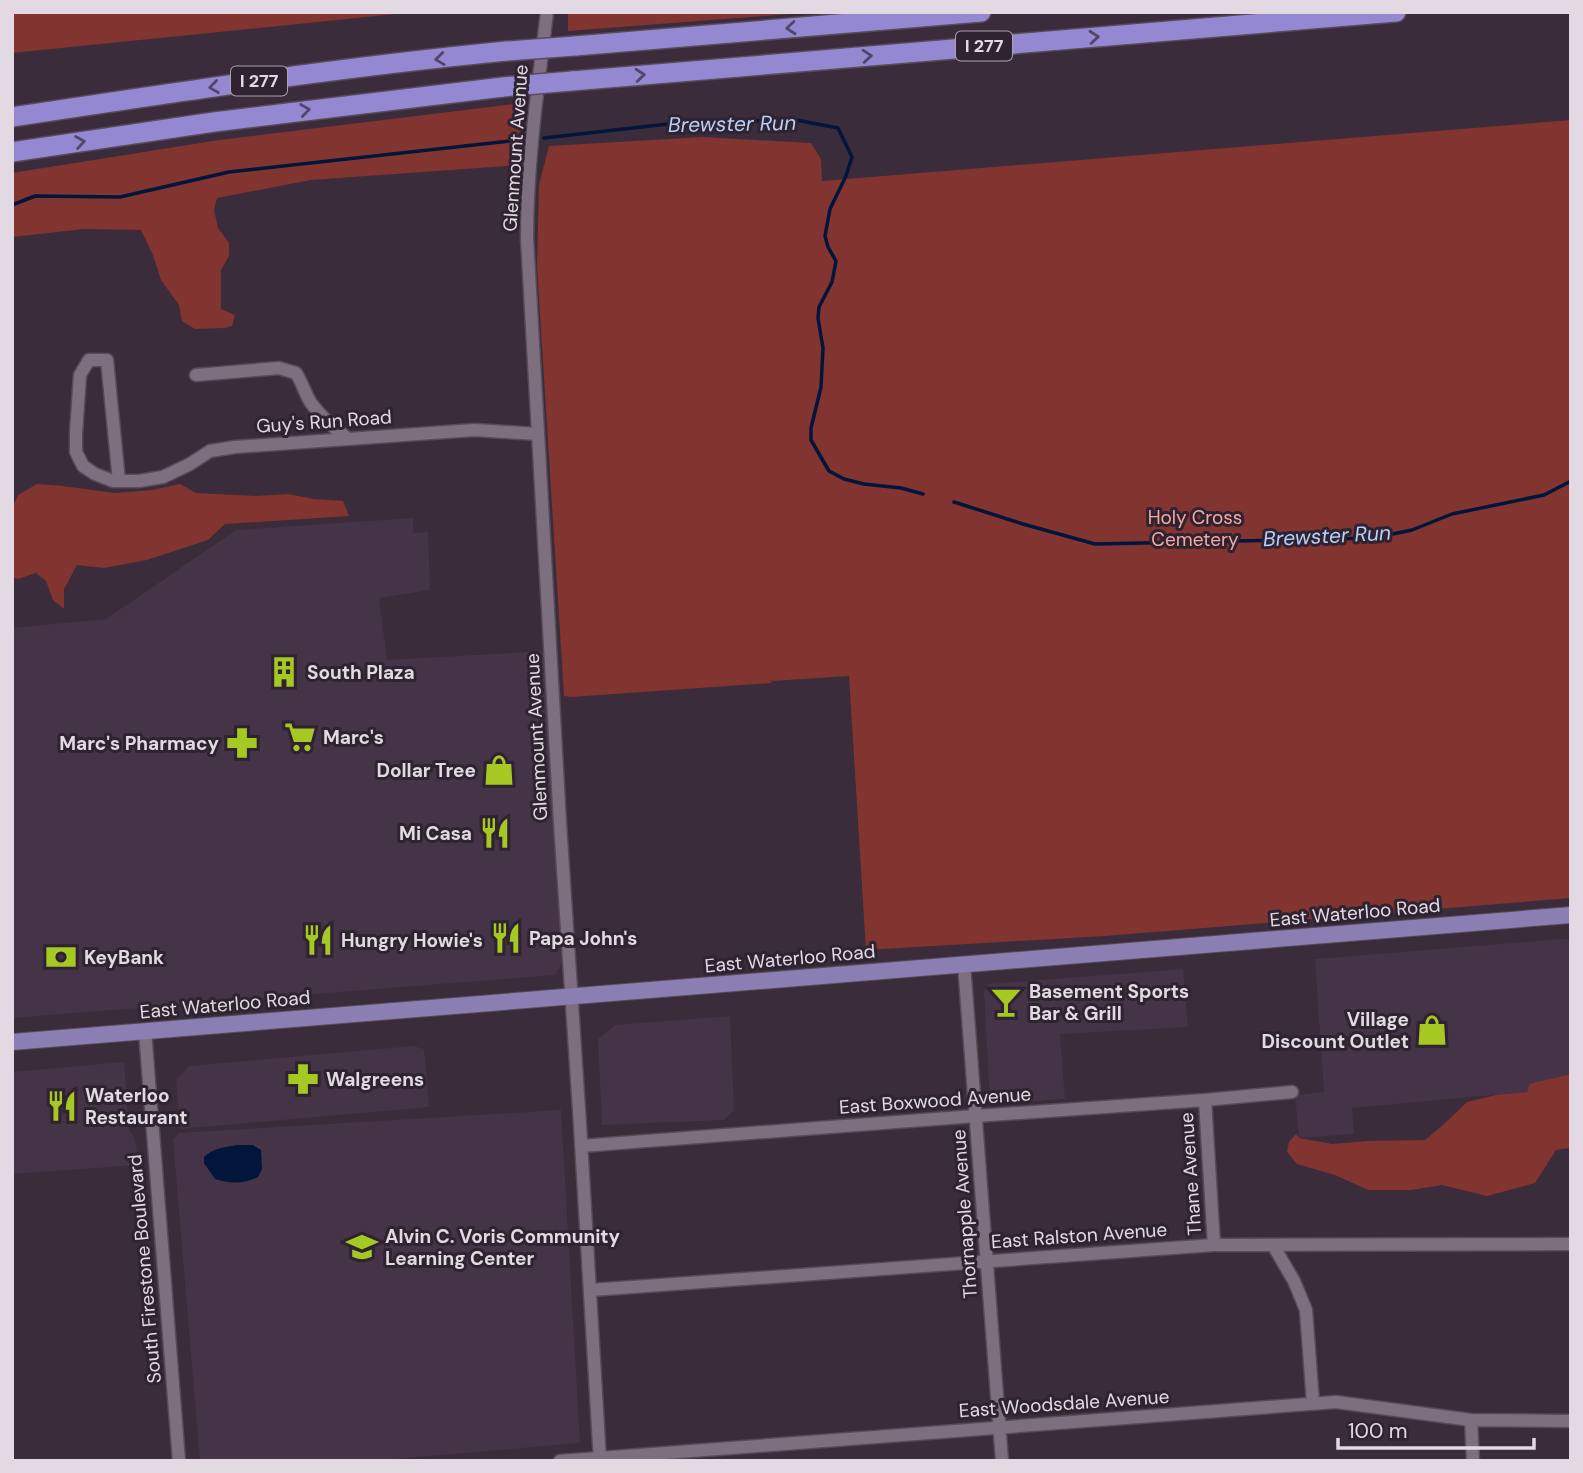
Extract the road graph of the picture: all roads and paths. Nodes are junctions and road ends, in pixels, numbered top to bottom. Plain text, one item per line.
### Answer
1 (547, 12) edge
2 (981, 12) edge
3 (1396, 12) edge
4 (12, 117) edge
5 (12, 152) edge
6 (197, 374) dead end
7 (538, 434) junction
8 (347, 439) junction
9 (119, 481) junction
10 (1571, 915) edge
11 (964, 964) junction
12 (572, 997) junction
13 (145, 1031) junction
14 (12, 1042) edge
15 (1292, 1092) dead end
16 (1205, 1100) junction
17 (975, 1116) junction
18 (582, 1146) junction
19 (1273, 1244) junction
20 (1571, 1244) edge
21 (1214, 1245) junction
22 (986, 1261) junction
23 (591, 1290) junction
24 (1313, 1403) junction
25 (1471, 1420) junction
26 (1571, 1422) edge
27 (1000, 1428) junction
28 (600, 1459) edge
29 (179, 1461) edge
30 (560, 1461) edge
31 (1002, 1461) edge
32 (1474, 1461) edge

1 - 7 street, Glenmount Avenue
2 -> 4 highway, I 277, bridge
5 -> 3 highway, I 277, bridge
6 - 8 street
7 - 8 street, Guy's Run Road
7 - 12 street, Glenmount Avenue
8 - 9 street, Guy's Run Road
9 - 9 street, Guy's Run Road
10 - 11 main road, East Waterloo Road
11 - 12 main road, East Waterloo Road
11 - 17 street, Thornapple Avenue
12 - 13 main road, East Waterloo Road
12 - 18 street, Glenmount Avenue
13 - 14 main road, East Waterloo Road
13 - 29 street, South Firestone Boulevard
15 - 16 street, East Boxwood Avenue
16 - 17 street, East Boxwood Avenue
16 - 21 street, Thane Avenue
17 - 18 street, East Boxwood Avenue
17 - 22 street, Thornapple Avenue
18 - 23 street, Glenmount Avenue
19 - 20 street, East Ralston Avenue
19 - 21 street, East Ralston Avenue
19 - 24 street
21 - 22 street, East Ralston Avenue
22 - 23 street, East Ralston Avenue
22 - 27 street, Thornapple Avenue
23 - 28 street, Glenmount Avenue
24 - 25 street, East Woodsdale Avenue
24 - 27 street, East Woodsdale Avenue
25 - 26 street, East Woodsdale Avenue
25 - 32 street
27 - 28 street, East Woodsdale Avenue
27 - 31 street, Thornapple Avenue
28 - 30 street, East Woodsdale Avenue

